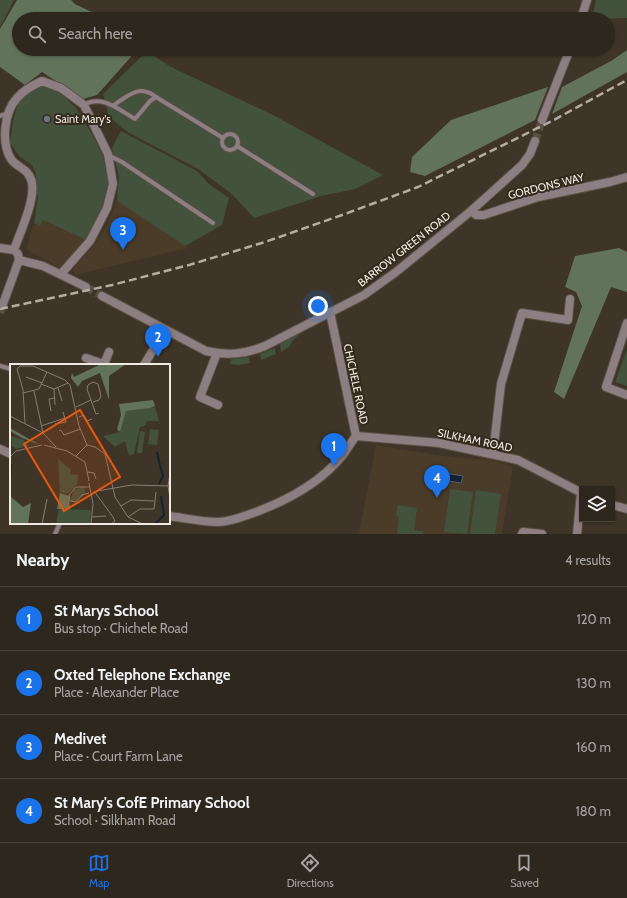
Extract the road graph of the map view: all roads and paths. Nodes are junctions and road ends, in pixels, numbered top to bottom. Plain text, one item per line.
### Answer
1 (587, 0) edge
2 (584, 12) edge
3 (567, 56) edge
4 (156, 97) junction
5 (84, 105) junction
6 (114, 105) junction
7 (9, 113) junction
8 (0, 116) edge
9 (542, 120) tunnel mouth
10 (223, 138) junction
11 (535, 141) tunnel mouth
12 (237, 146) junction
13 (108, 154) junction
14 (626, 178) edge
15 (313, 194) dead end
16 (471, 211) junction
17 (213, 223) dead end
18 (0, 248) edge
19 (14, 250) junction
20 (19, 260) junction
21 (61, 274) junction
22 (86, 287) tunnel mouth
23 (4, 292) edge
24 (102, 296) tunnel mouth
25 (570, 298) dead end
26 (3, 304) dead end
27 (330, 312) junction
28 (627, 323) edge
29 (165, 330) junction
30 (109, 352) dead end
31 (218, 353) junction
32 (86, 358) dead end
33 (102, 364) edge
34 (105, 364) edge
35 (145, 364) edge
36 (0, 366) edge
37 (10, 369) edge
38 (627, 395) edge
39 (218, 405) dead end
40 (356, 436) junction
41 (0, 449) edge
42 (10, 454) edge
43 (493, 454) junction
44 (579, 491) edge
45 (615, 506) edge
46 (627, 509) edge
47 (170, 516) edge
48 (579, 518) edge
49 (60, 524) edge
50 (55, 534) edge
51 (522, 534) edge
52 (542, 534) edge
53 (577, 534) edge

1 - 2 street
3 - 9 street
4 - 6 lane
4 - 6 lane
4 - 10 lane
5 - 6 lane
5 - 7 street
5 - 13 street
7 - 8 lane
7 - 19 street
10 - 12 lane
10 - 12 lane
11 - 16 street, BARROW GREEN ROAD
12 - 15 lane
13 - 17 lane
13 - 21 street
14 - 16 street, GORDONS WAY
16 - 27 street, BARROW GREEN ROAD
18 - 19 street
19 - 20 street
20 - 21 street
20 - 23 street
21 - 22 street
23 - 26 street
24 - 29 street, BARROW GREEN ROAD
25 - 43 street
27 - 31 street, BARROW GREEN ROAD
27 - 40 street, CHICHELE ROAD
28 - 38 street
29 - 31 street, BARROW GREEN ROAD
29 - 35 street
30 - 34 street
31 - 39 street
32 - 33 street
36 - 37 lane
40 - 43 street, SILKHAM ROAD
40 - 47 street, CHICHELE ROAD
41 - 42 street
43 - 44 street, SILKHAM ROAD
45 - 46 street
48 - 53 street
49 - 50 lane
51 - 52 street

